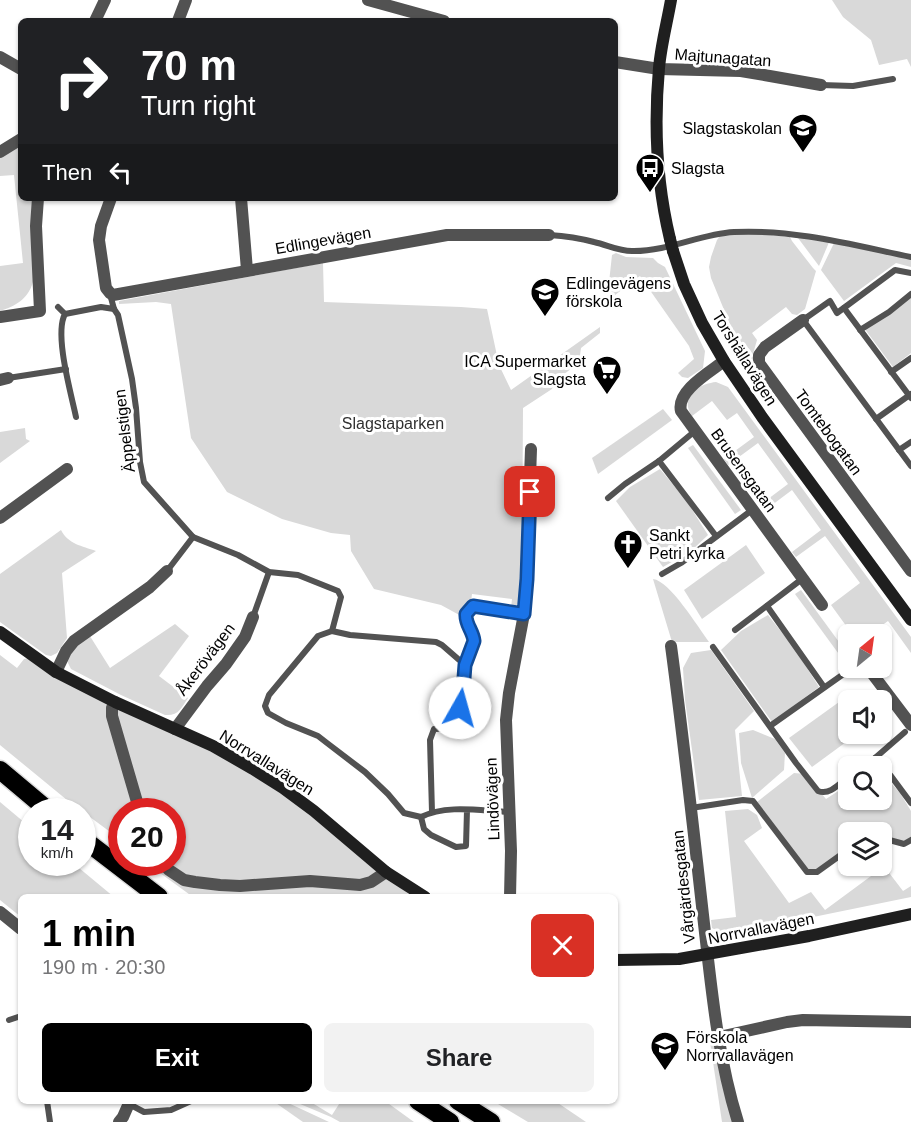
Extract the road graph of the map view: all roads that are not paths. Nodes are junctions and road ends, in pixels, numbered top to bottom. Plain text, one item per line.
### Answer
1 (105, 0) edge
2 (186, 0) edge
3 (368, 0) edge
4 (671, 0) edge
5 (96, 18) edge
6 (179, 18) edge
7 (433, 18) edge
8 (0, 57) edge
9 (618, 62) edge
10 (18, 67) edge
11 (658, 69) junction
12 (893, 79) dead end
13 (821, 85) joint
14 (18, 141) edge
15 (0, 152) edge
16 (38, 201) edge
17 (110, 201) edge
18 (241, 201) edge
19 (549, 235) joint
20 (911, 257) edge
21 (247, 270) junction
22 (911, 273) edge
23 (108, 292) junction
24 (911, 294) edge
25 (57, 307) dead end
26 (844, 308) junction
27 (114, 309) junction
28 (65, 314) junction
29 (0, 317) edge
30 (803, 320) junction
31 (860, 330) junction
32 (911, 358) edge
33 (723, 361) junction
34 (66, 369) junction
35 (891, 372) junction
36 (4, 379) edge
37 (910, 396) edge
38 (76, 417) dead end
39 (876, 419) junction
40 (695, 430) junction
41 (911, 442) edge
42 (531, 449) dead end
43 (899, 450) junction
44 (659, 461) junction
45 (911, 466) edge
46 (67, 469) dead end
47 (608, 498) dead end
48 (753, 509) junction
49 (0, 518) edge
50 (716, 536) junction
51 (193, 537) junction
52 (167, 571) joint
53 (269, 572) junction
54 (911, 572) edge
55 (662, 574) dead end
56 (802, 579) junction
57 (822, 605) dead end
58 (768, 606) junction
59 (524, 614) junction
60 (253, 617) joint
61 (911, 620) edge
62 (735, 630) dead end
63 (332, 631) junction
64 (0, 632) edge
65 (671, 646) dead end
66 (713, 647) dead end
67 (465, 665) junction
68 (56, 672) junction
69 (838, 678) edge
70 (875, 678) edge
71 (824, 687) junction
72 (115, 702) junction
73 (770, 726) junction
74 (175, 729) junction
75 (908, 729) edge
76 (877, 756) edge
77 (0, 770) edge
78 (892, 777) edge
79 (0, 783) edge
80 (838, 785) edge
81 (33, 798) edge
82 (136, 798) edge
83 (18, 799) edge
84 (911, 803) edge
85 (691, 808) junction
86 (467, 810) junction
87 (432, 812) junction
88 (509, 812) junction
89 (421, 818) junction
90 (911, 840) edge
91 (892, 841) edge
92 (96, 849) edge
93 (838, 857) edge
94 (96, 863) edge
95 (386, 872) junction
96 (178, 876) edge
97 (134, 894) edge
98 (155, 894) edge
99 (420, 894) edge
100 (510, 894) edge
101 (0, 912) edge
102 (911, 914) edge
103 (18, 927) edge
104 (707, 955) junction
105 (618, 960) edge
106 (18, 1017) edge
107 (9, 1020) dead end
108 (911, 1022) edge
109 (719, 1037) junction
110 (47, 1104) edge
111 (130, 1104) edge
112 (132, 1104) edge
113 (184, 1104) edge
114 (423, 1104) edge
115 (463, 1104) edge
116 (50, 1122) edge
117 (119, 1122) edge
118 (450, 1122) edge
119 (491, 1122) edge
120 (738, 1122) edge

1 - 5 street
2 - 6 street
3 - 7 street
4 - 11 street, Torshällavägen
8 - 10 street
9 - 11 street, Majtunagatan
11 - 13 street, Majtunagatan
11 - 33 street, Torshällavägen
12 - 13 lane
14 - 15 street
16 - 29 street
17 - 23 street
18 - 21 street
19 - 20 lane
19 - 21 street, Edlingevägen
21 - 23 street, Edlingevägen
22 - 26 lane
23 - 27 lane, Äppelstigen
24 - 31 lane
25 - 28 lane
26 - 30 lane
26 - 31 lane
27 - 28 lane
27 - 51 lane, Äppelstigen
28 - 34 lane
30 - 39 lane
30 - 54 street, Tomtebogatan
31 - 35 lane
32 - 35 lane
33 - 40 street, Brusensgatan
33 - 61 street, Torshällavägen
34 - 36 lane
34 - 38 lane
35 - 37 lane
37 - 39 lane
39 - 43 lane
40 - 44 lane
40 - 48 street, Brusensgatan
41 - 43 lane
42 - 59 street, Lindövägen
43 - 45 lane
44 - 47 lane
44 - 50 lane
46 - 49 street
48 - 50 lane
48 - 56 street, Brusensgatan
50 - 55 lane
51 - 52 lane
51 - 53 lane, Äppelstigen
52 - 68 street
53 - 60 lane, Åkerövägen
53 - 63 lane, Äppelstigen
56 - 57 street, Brusensgatan
56 - 58 lane
58 - 62 lane
58 - 71 lane
59 - 67 lane
59 - 88 street, Lindövägen
60 - 74 street, Åkerövägen
63 - 67 lane
63 - 89 lane
64 - 68 street, Norrvallavägen
65 - 85 street, Vårgärdesgatan
66 - 73 lane
67 - 87 lane
68 - 72 street, Norrvallavägen
69 - 71 lane
70 - 75 street
71 - 73 lane
72 - 74 street, Norrvallavägen
72 - 82 street
73 - 80 lane
74 - 95 street, Norrvallavägen
75 - 76 lane
77 - 81 highway
78 - 84 lane
79 - 83 highway
85 - 93 lane
85 - 104 street, Vårgärdesgatan
86 - 87 lane
86 - 88 lane
86 - 89 lane
87 - 89 lane
88 - 100 street, Lindövägen
90 - 91 lane
92 - 98 highway
94 - 97 highway
95 - 96 street
95 - 99 street, Norrvallavägen
101 - 103 street
102 - 104 street, Norrvallavägen
104 - 105 street, Norrvallavägen
104 - 109 street, Vårgärdesgatan
106 - 107 lane
108 - 109 street
109 - 120 street, Vårgärdesgatan
110 - 116 lane
111 - 117 street
112 - 113 lane
114 - 118 highway
115 - 119 highway

